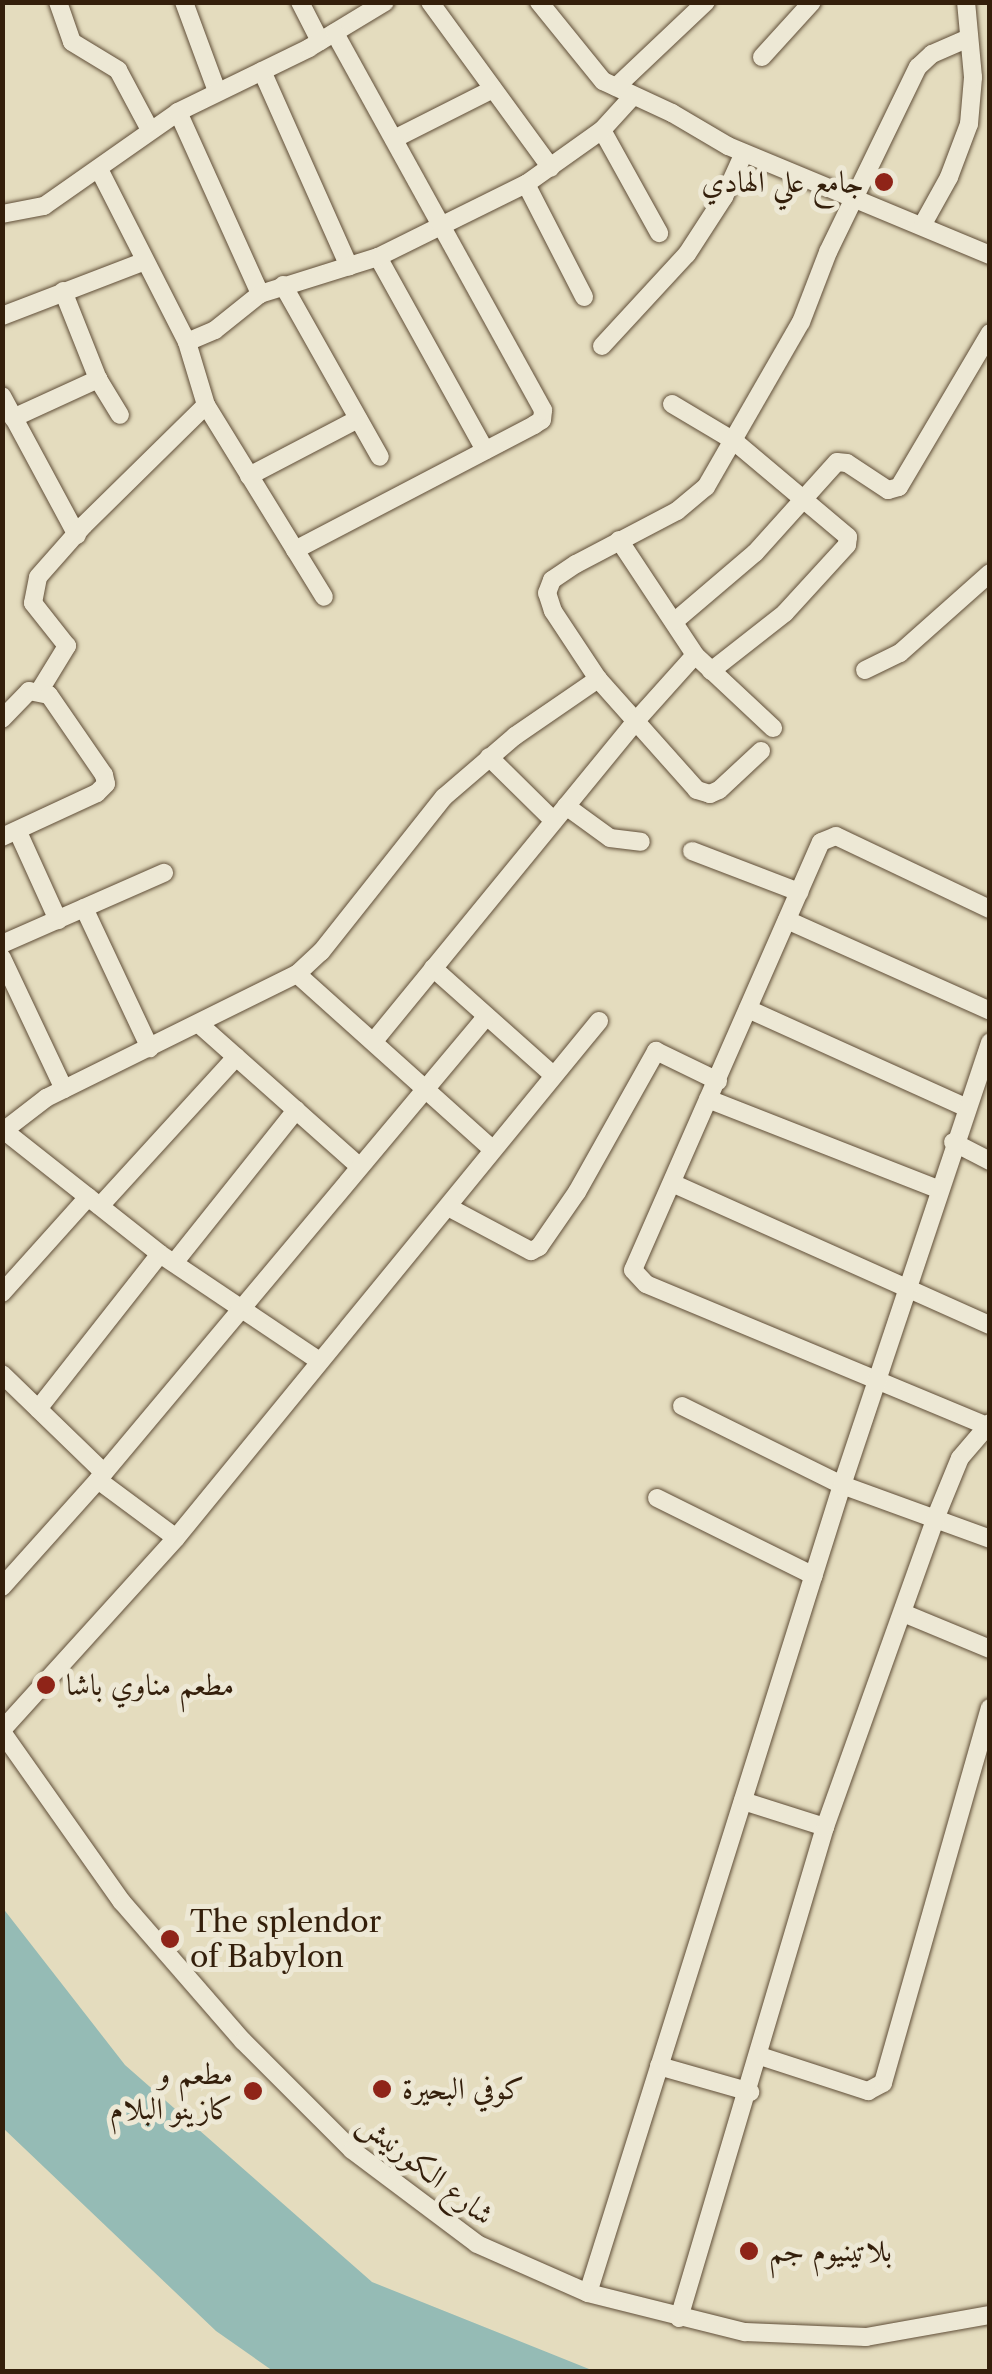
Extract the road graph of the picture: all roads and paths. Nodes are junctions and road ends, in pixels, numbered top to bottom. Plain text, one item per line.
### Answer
1 (58, 2) edge
2 (184, 2) edge
3 (300, 2) edge
4 (385, 2) edge
5 (430, 2) edge
6 (706, 2) edge
7 (812, 2) edge
8 (966, 2) edge
9 (546, 5) edge
10 (328, 37) junction
11 (969, 38) junction
12 (762, 57) dead end
13 (262, 71) junction
14 (493, 89) junction
15 (217, 91) junction
16 (624, 91) junction
17 (178, 112) junction
18 (150, 130) junction
19 (602, 130) junction
20 (394, 139) junction
21 (744, 153) junction
22 (551, 168) junction
23 (99, 169) junction
24 (526, 184) junction
25 (854, 196) junction
26 (2, 214) edge
27 (922, 224) junction
28 (442, 228) junction
29 (659, 233) dead end
30 (990, 255) edge
31 (378, 257) junction
32 (146, 261) junction
33 (349, 266) junction
34 (283, 286) junction
35 (62, 292) junction
36 (260, 294) junction
37 (584, 297) dead end
38 (2, 316) edge
39 (990, 333) edge
40 (187, 342) junction
41 (602, 346) dead end
42 (98, 378) junction
43 (2, 396) edge
44 (672, 404) dead end
45 (206, 406) junction
46 (120, 415) dead end
47 (13, 418) junction
48 (358, 419) junction
49 (734, 441) junction
50 (484, 450) junction
51 (380, 457) dead end
52 (250, 476) junction
53 (804, 497) junction
54 (77, 535) junction
55 (618, 540) junction
56 (295, 550) junction
57 (990, 573) edge
58 (324, 597) dead end
59 (675, 621) junction
60 (696, 655) junction
61 (865, 670) dead end
62 (711, 671) junction
63 (598, 679) junction
64 (40, 690) junction
65 (2, 719) edge
66 (634, 723) junction
67 (773, 728) dead end
68 (761, 751) dead end
69 (488, 757) junction
70 (566, 806) junction
71 (554, 821) junction
72 (10, 835) edge
73 (641, 842) dead end
74 (692, 851) dead end
75 (164, 873) dead end
76 (800, 892) junction
77 (84, 908) junction
78 (990, 909) edge
79 (58, 920) junction
80 (787, 920) junction
81 (2, 944) edge
82 (2, 958) edge
83 (433, 968) junction
84 (297, 974) junction
85 (748, 1008) junction
86 (990, 1011) edge
87 (486, 1016) junction
88 (599, 1021) dead end
89 (198, 1024) junction
90 (374, 1041) junction
91 (990, 1042) edge
92 (150, 1048) junction
93 (236, 1057) junction
94 (554, 1075) junction
95 (718, 1082) junction
96 (424, 1088) junction
97 (64, 1089) junction
98 (708, 1099) junction
99 (965, 1108) junction
100 (296, 1110) junction
101 (3, 1130) edge
102 (954, 1142) junction
103 (492, 1149) junction
104 (990, 1161) edge
105 (358, 1165) junction
106 (672, 1182) junction
107 (938, 1189) junction
108 (94, 1202) junction
109 (450, 1208) junction
110 (167, 1259) junction
111 (906, 1288) junction
112 (2, 1292) edge
113 (240, 1309) junction
114 (990, 1325) edge
115 (319, 1361) junction
116 (2, 1374) edge
117 (876, 1380) junction
118 (682, 1406) dead end
119 (38, 1409) junction
120 (988, 1424) edge
121 (101, 1477) junction
122 (842, 1484) junction
123 (657, 1498) dead end
124 (935, 1519) junction
125 (176, 1538) junction
126 (990, 1539) edge
127 (814, 1576) junction
128 (2, 1587) edge
129 (903, 1612) junction
130 (990, 1649) edge
131 (990, 1708) edge
132 (2, 1731) edge
133 (743, 1800) junction
134 (824, 1827) junction
135 (760, 2056) junction
136 (659, 2066) junction
137 (750, 2092) junction
138 (588, 2294) junction
139 (990, 2315) edge
140 (679, 2318) junction

1 - 18 street
2 - 15 street
3 - 10 street
4 - 10 street
5 - 14 street
6 - 16 street
7 - 12 street
8 - 11 street
9 - 16 street
10 - 13 street
10 - 20 street
11 - 25 street
11 - 27 street
13 - 15 street
13 - 33 street
14 - 20 street
14 - 22 street
15 - 17 street
16 - 19 street
16 - 21 street
17 - 18 street
17 - 36 street
18 - 23 street
19 - 22 street
19 - 29 street
20 - 28 street
21 - 25 street
21 - 41 street
22 - 24 street
23 - 26 street
23 - 32 street
24 - 28 street
24 - 37 street
25 - 27 street
25 - 49 street
27 - 30 street
28 - 31 street
28 - 50 street
31 - 33 street
31 - 50 street
32 - 35 street
32 - 40 street
33 - 34 street
34 - 36 street
34 - 48 street
35 - 38 street
35 - 42 street
36 - 40 street
39 - 53 street
40 - 45 street
42 - 46 street
42 - 47 street
43 - 47 street
44 - 49 street
45 - 52 street
45 - 54 street
47 - 54 street
48 - 51 street
48 - 52 street
49 - 53 street
49 - 55 street
50 - 56 street
52 - 56 street
53 - 59 street
53 - 62 street
54 - 64 street
55 - 59 street
55 - 63 street
56 - 58 street
57 - 61 street
59 - 60 street
60 - 62 street
60 - 66 street
62 - 67 street
63 - 66 street
63 - 69 street
64 - 65 street
64 - 72 street
66 - 68 street
66 - 70 street
69 - 71 street
69 - 84 street
70 - 71 street
70 - 73 street
71 - 83 street
72 - 79 street
74 - 76 street
75 - 77 street
76 - 78 street
76 - 80 street
77 - 79 street
77 - 92 street
79 - 81 street
80 - 85 street
80 - 86 street
82 - 97 street
83 - 87 street
83 - 90 street
84 - 89 street
84 - 90 street
85 - 95 street
85 - 99 street
87 - 94 street
87 - 96 street
88 - 94 street
89 - 92 street
89 - 93 street
90 - 96 street
91 - 99 street
92 - 97 street
93 - 100 street
93 - 108 street
94 - 103 street
95 - 98 street
95 - 109 street
96 - 103 street
96 - 105 street
97 - 101 street
98 - 106 street
98 - 107 street
99 - 102 street
100 - 105 street
100 - 110 street
101 - 108 street
102 - 104 street
102 - 107 street
103 - 109 street
105 - 113 street
106 - 111 street
106 - 117 street
107 - 111 street
108 - 110 street
108 - 112 street
109 - 115 street
110 - 113 street
110 - 119 street
111 - 114 street
111 - 117 street
113 - 115 street
113 - 121 street
115 - 125 street
116 - 119 street
117 - 120 street
117 - 122 street
118 - 122 street
119 - 121 street
120 - 124 street
121 - 125 street
121 - 128 street
122 - 124 street
122 - 127 street
123 - 127 street
124 - 126 street
124 - 129 street
125 - 132 street
127 - 133 street
129 - 130 street
129 - 134 street
131 - 135 street
132 - 138 street, شارع الكورنيش
133 - 134 street
133 - 136 street
134 - 135 street
135 - 137 street
136 - 137 street
136 - 138 street
137 - 140 street
138 - 140 street, شارع الكورنيش
139 - 140 street, شارع الكورنيش

